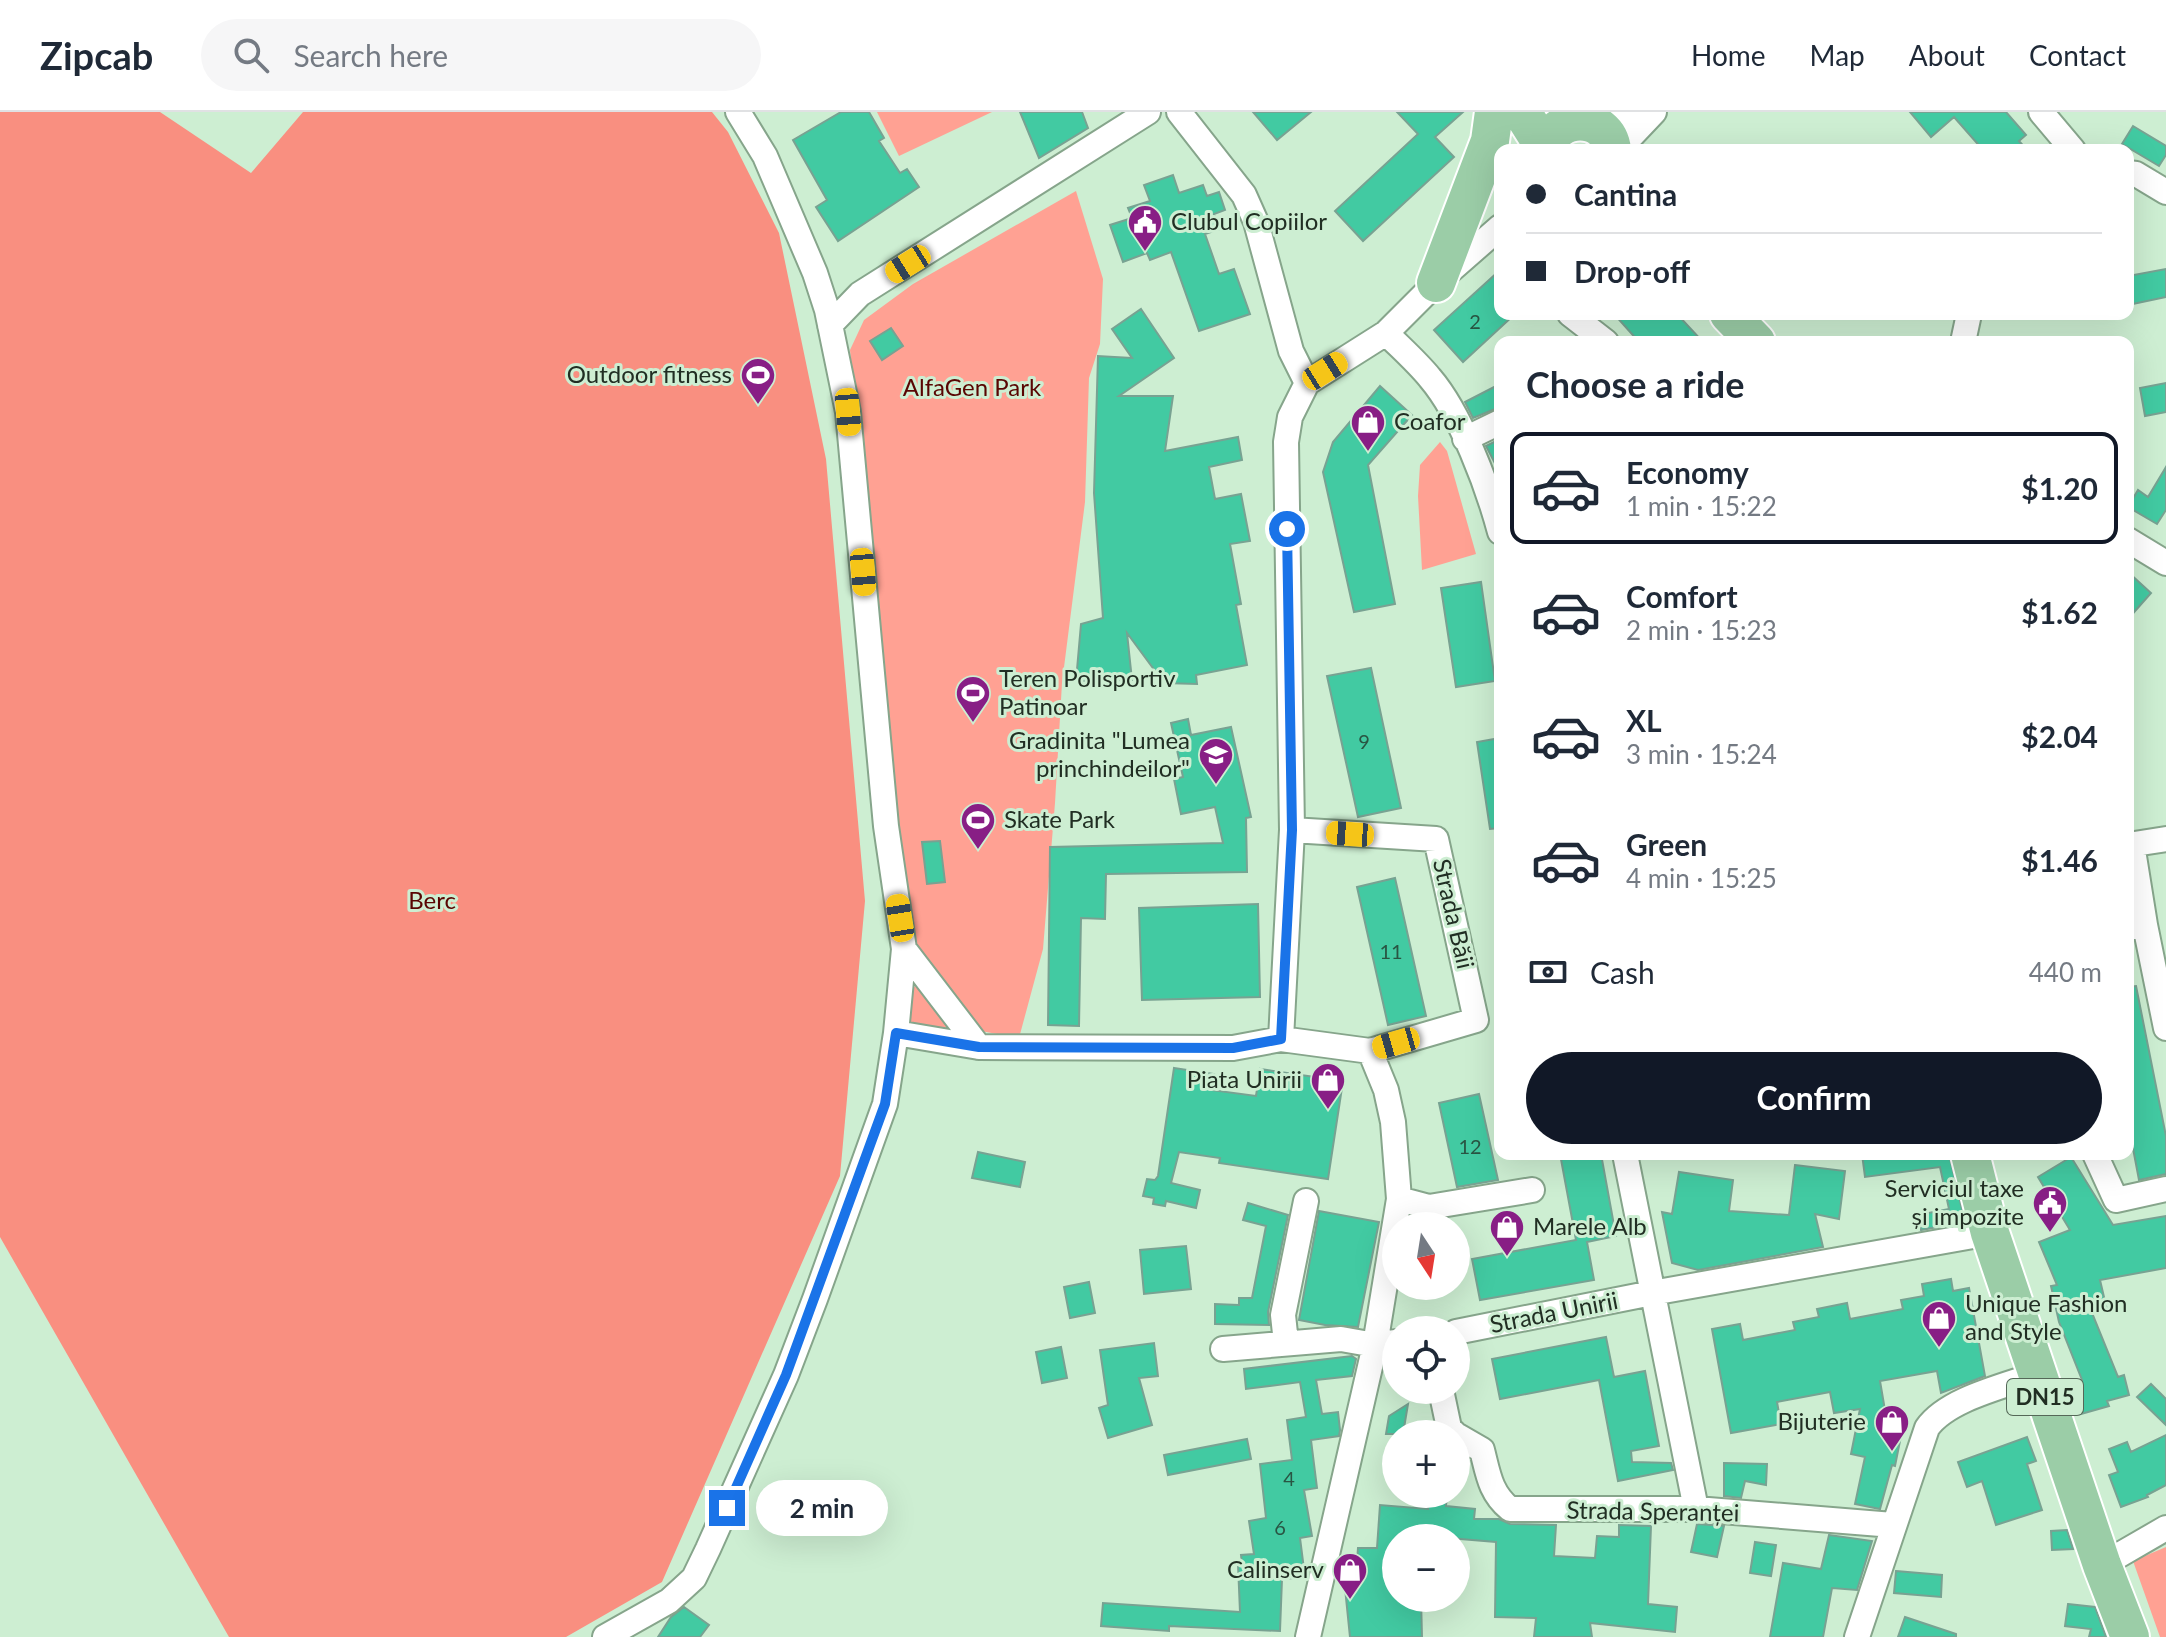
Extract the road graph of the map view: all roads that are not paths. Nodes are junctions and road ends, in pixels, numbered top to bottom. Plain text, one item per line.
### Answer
1 (738, 112) edge
2 (1148, 112) edge
3 (1179, 112) edge
4 (1494, 112) edge
5 (1522, 112) edge
6 (1634, 112) edge
7 (1654, 112) edge
8 (1578, 116) edge
9 (2057, 118) edge
10 (1542, 144) edge
11 (1548, 144) edge
12 (1612, 144) edge
13 (1621, 144) edge
14 (2070, 144) edge
15 (2134, 174) edge
16 (2166, 192) edge
17 (1494, 232) edge
18 (1436, 283) junction
19 (1578, 320) edge
20 (1735, 320) edge
21 (830, 325) junction
22 (1386, 333) junction
23 (1598, 336) edge
24 (1750, 336) edge
25 (1307, 383) junction
26 (1494, 425) edge
27 (1465, 439) junction
28 (1494, 509) edge
29 (2134, 544) edge
30 (2166, 563) edge
31 (1292, 830) junction
32 (2166, 839) edge
33 (2134, 843) edge
34 (2134, 899) edge
35 (2136, 926) edge
36 (904, 949) junction
37 (2166, 1028) edge
38 (896, 1033) junction
39 (1281, 1039) junction
40 (979, 1047) junction
41 (1370, 1051) junction
42 (1626, 1160) edge
43 (1972, 1160) edge
44 (2098, 1160) edge
45 (2166, 1189) edge
46 (1532, 1190) dead end
47 (1399, 1199) junction
48 (1306, 1201) dead end
49 (1990, 1233) junction
50 (1652, 1293) junction
51 (1388, 1316) edge
52 (1470, 1329) edge
53 (1286, 1343) junction
54 (1382, 1344) edge
55 (1223, 1349) dead end
56 (1382, 1356) edge
57 (2038, 1374) junction
58 (1470, 1443) edge
59 (1696, 1509) junction
60 (1893, 1525) junction
61 (2166, 1528) edge
62 (2102, 1565) junction
63 (605, 1637) edge
64 (1309, 1637) edge
65 (1857, 1637) edge
66 (2130, 1637) edge

1 - 21 street
2 - 21 street
3 - 25 street
4 - 18 main road
5 - 10 main road
6 - 8 street
7 - 13 street
8 - 11 main road
8 - 12 main road
9 - 14 street
15 - 16 street
17 - 18 street
18 - 22 street
19 - 23 street
20 - 24 main road
21 - 36 street
22 - 25 street
22 - 27 street
25 - 31 street
26 - 27 street
27 - 28 street
29 - 30 street
31 - 39 street
31 - 41 street, Strada Băii
32 - 33 street
34 - 35 street
35 - 37 street
36 - 38 street
36 - 40 street
38 - 40 street
38 - 63 street
39 - 40 street
39 - 41 street
41 - 47 street
42 - 50 street
43 - 49 main road, DN15
44 - 45 street
46 - 47 street
47 - 51 street
48 - 53 street
49 - 50 street
49 - 57 main road, DN15
50 - 52 street, Strada Unirii
50 - 59 street
53 - 54 street
53 - 55 street
56 - 64 street
57 - 60 street
57 - 62 main road, DN15
58 - 59 street, Strada Speranței
59 - 60 street, Strada Speranței
60 - 65 street
61 - 62 street
62 - 66 main road, DN15

